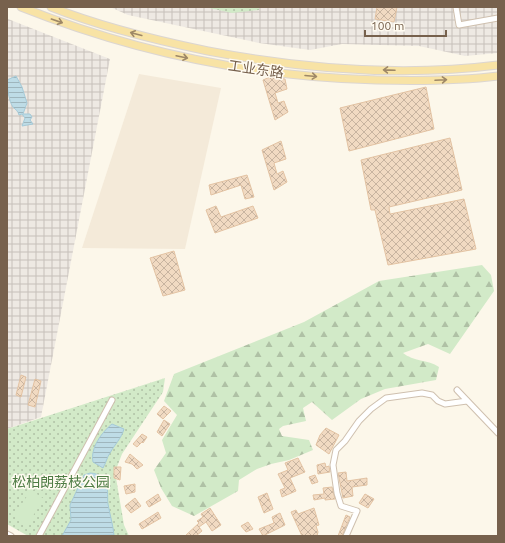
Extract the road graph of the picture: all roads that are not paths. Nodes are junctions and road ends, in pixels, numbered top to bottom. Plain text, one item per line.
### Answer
1 (21, 7) edge
2 (51, 7) edge
3 (456, 7) edge
4 (498, 18) edge
5 (498, 65) edge
6 (498, 76) edge
7 (457, 390) dead end
8 (112, 400) dead end
9 (467, 401) junction
10 (498, 433) edge
11 (7, 534) edge
12 (11, 536) edge
13 (39, 536) edge
14 (346, 536) edge

1 -> 6 main road, 工业东路
5 -> 2 main road, 工业东路
3 - 4 street
7 - 9 street
8 - 13 street
9 - 10 street
9 - 14 street
11 - 12 street

